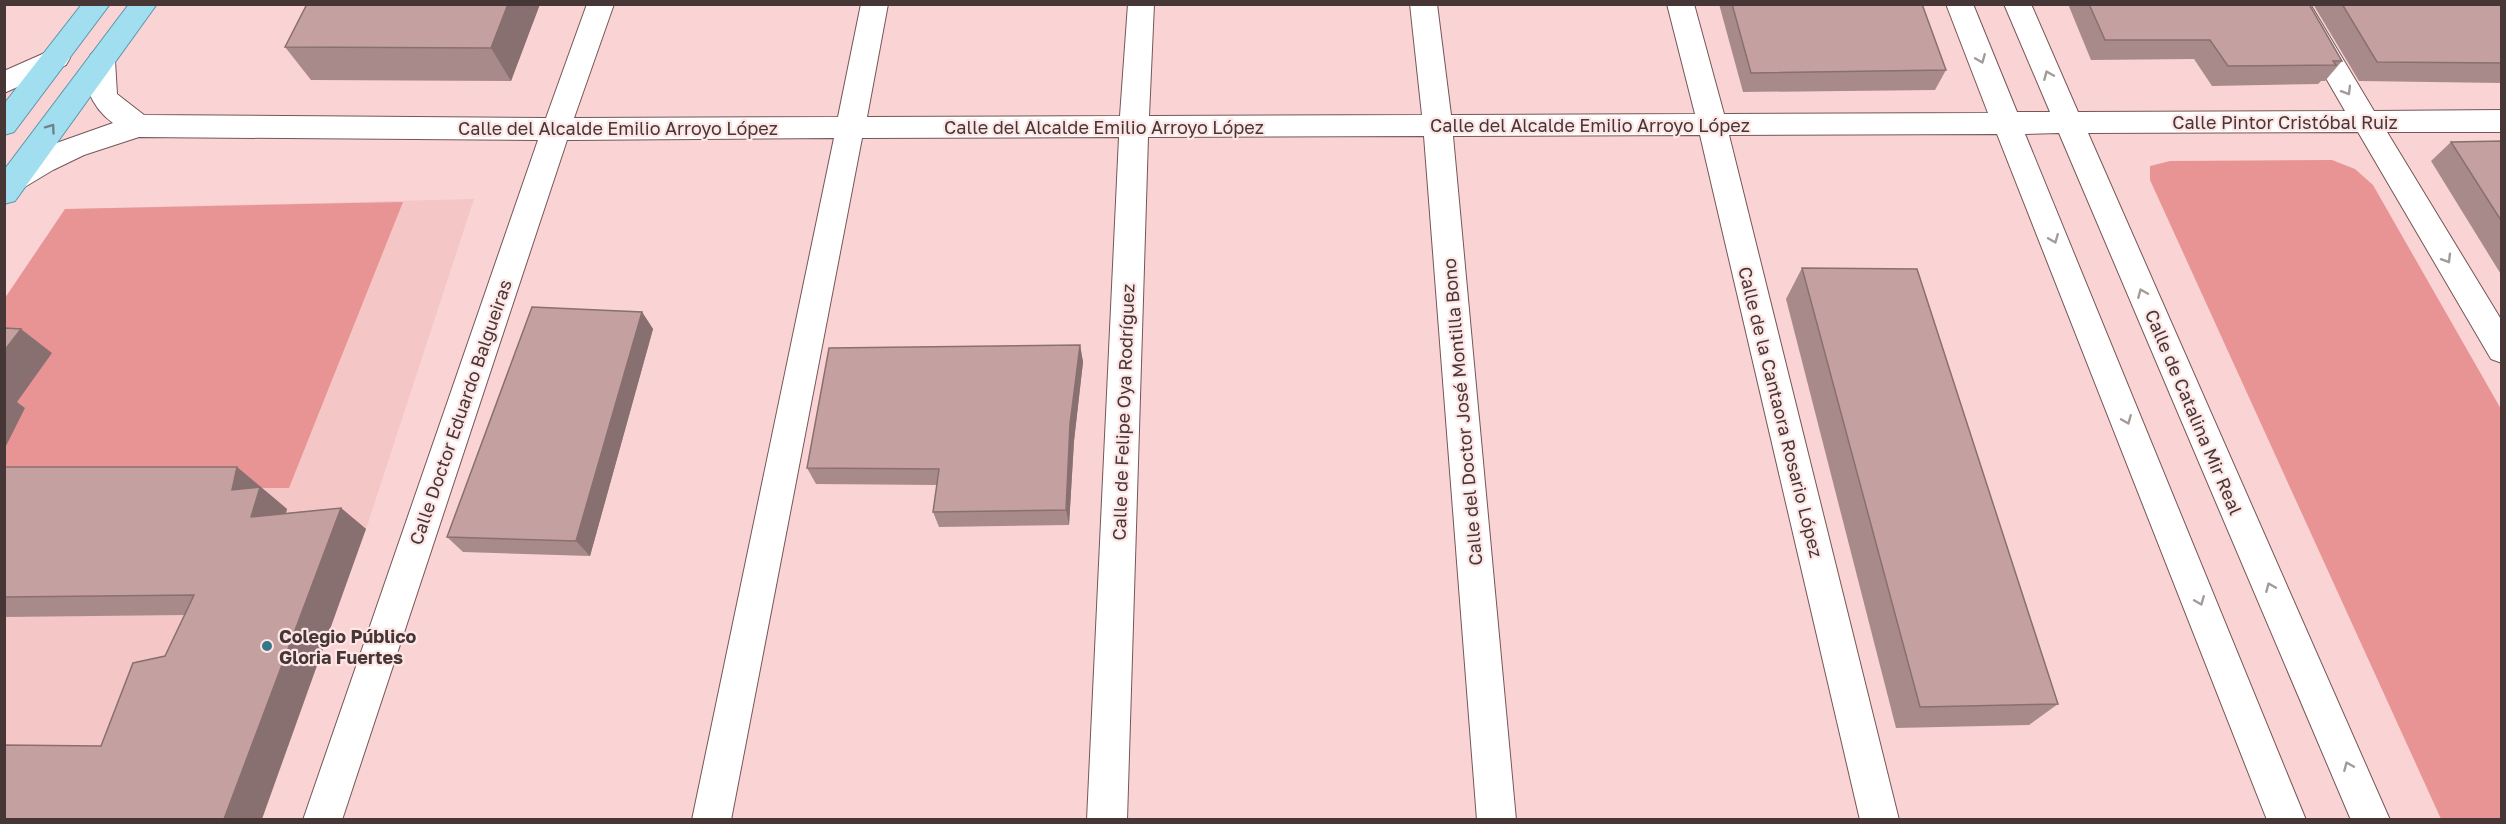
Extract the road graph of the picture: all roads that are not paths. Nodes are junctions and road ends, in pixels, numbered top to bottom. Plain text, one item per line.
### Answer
1 (97, 4) edge
2 (144, 4) edge
3 (601, 4) edge
4 (875, 4) edge
5 (1141, 4) edge
6 (1423, 4) edge
7 (1680, 4) edge
8 (1959, 4) edge
9 (2017, 4) edge
10 (2296, 4) edge
11 (56, 58) junction
12 (101, 61) junction
13 (4, 83) edge
14 (2502, 121) edge
15 (2365, 122) junction
16 (2007, 123) junction
17 (2068, 123) junction
18 (1712, 124) junction
19 (4, 125) edge
20 (1438, 125) junction
21 (139, 126) junction
22 (1134, 127) junction
23 (851, 128) junction
24 (556, 129) junction
25 (9, 187) edge
26 (2502, 350) edge
27 (322, 819) edge
28 (711, 819) edge
29 (1107, 819) edge
30 (1497, 819) edge
31 (1880, 819) edge
32 (2288, 819) edge
33 (2371, 819) edge

1 - 11 main road
2 - 12 main road
3 - 24 street, Calle Doctor Eduardo Balgueiras
4 - 23 street
5 - 22 street, Calle de Felipe Oya Rodríguez
6 - 20 street, Calle del Doctor José Montilla Bono
7 - 18 street, Calle de la Cantaora Rosario López
8 -> 16 street
17 -> 9 street, Calle de Catalina Mir Real
10 -> 15 street
11 - 13 street
11 - 19 main road
12 - 21 street
25 -> 12 main road
14 - 15 street, Calle Pintor Cristóbal Ruiz
15 - 17 street, Calle Pintor Cristóbal Ruiz
15 -> 26 street
16 - 17 street, Calle del Alcalde Emilio Arroyo López
16 - 18 street, Calle del Alcalde Emilio Arroyo López
16 -> 32 street
33 -> 17 street, Calle de Catalina Mir Real
18 - 20 street, Calle del Alcalde Emilio Arroyo López
18 - 31 street, Calle de la Cantaora Rosario López
20 - 22 street, Calle del Alcalde Emilio Arroyo López
20 - 30 street, Calle del Doctor José Montilla Bono
21 - 24 street, Calle del Alcalde Emilio Arroyo López
21 - 25 street, Calle del Alcalde Emilio Arroyo López
22 - 23 street, Calle del Alcalde Emilio Arroyo López
22 - 29 street, Calle de Felipe Oya Rodríguez
23 - 24 street, Calle del Alcalde Emilio Arroyo López
23 - 28 street
24 - 27 street, Calle Doctor Eduardo Balgueiras

